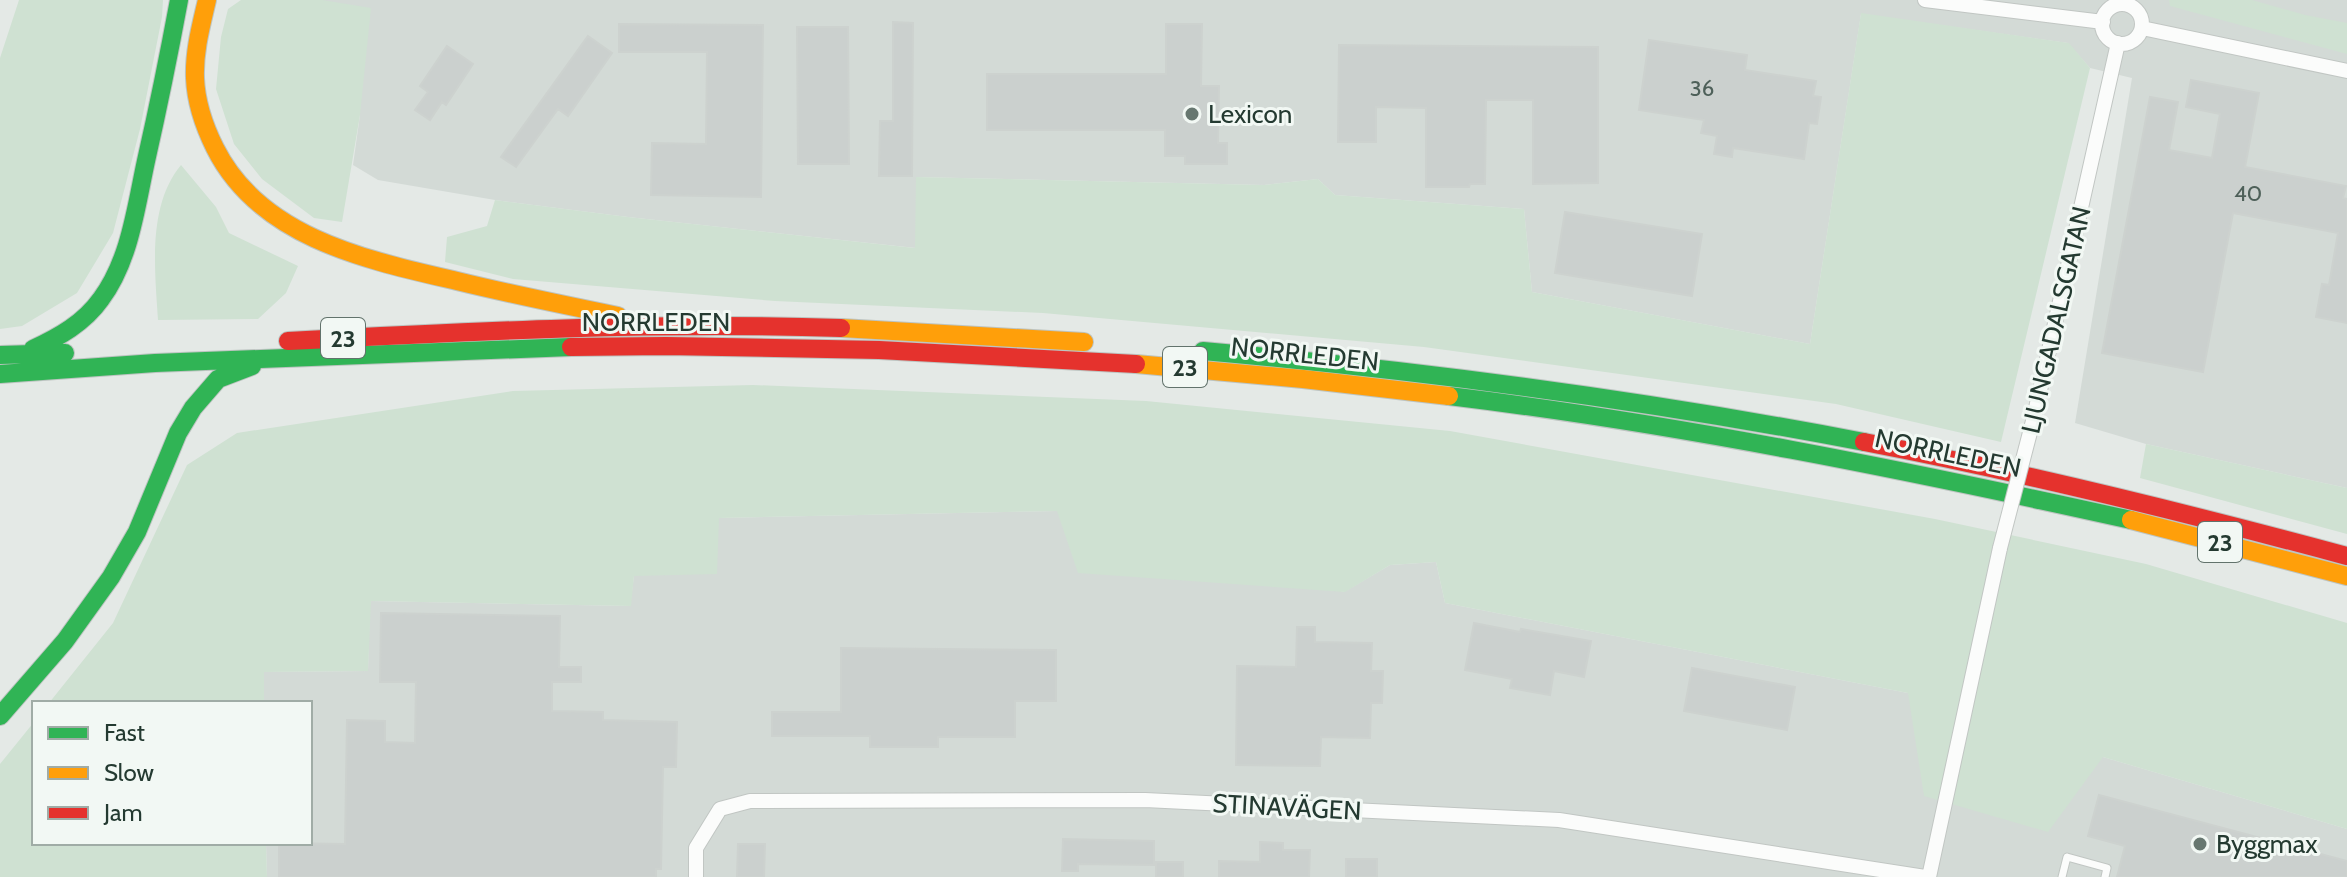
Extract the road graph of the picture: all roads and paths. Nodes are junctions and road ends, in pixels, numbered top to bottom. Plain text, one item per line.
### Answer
1 (179, 0) edge
2 (207, 0) edge
3 (1925, 0) edge
4 (2128, 2) edge
5 (2103, 22) junction
6 (2142, 28) junction
7 (2118, 43) junction
8 (2347, 71) edge
9 (664, 326) junction
10 (21, 354) junction
11 (0, 355) edge
12 (274, 359) junction
13 (0, 374) edge
14 (2347, 556) edge
15 (2347, 576) edge
16 (0, 716) edge
17 (696, 877) edge
18 (1927, 877) edge
19 (2062, 877) edge
20 (2105, 877) edge

1 - 10 highway
2 - 9 highway
3 - 5 street
4 - 5 street
4 - 6 street
5 - 7 street
6 - 7 street
6 - 8 street
7 - 18 street, LJUNGADALSGATAN, bridge
9 - 10 highway, NORRLEDEN / 23
9 - 14 highway, NORRLEDEN / 23
10 - 11 highway, NORRLEDEN / 23
12 - 13 highway, NORRLEDEN / 23
12 - 15 highway, NORRLEDEN / 23
12 - 16 highway
17 - 18 street, STINAVÄGEN
19 - 20 lane

